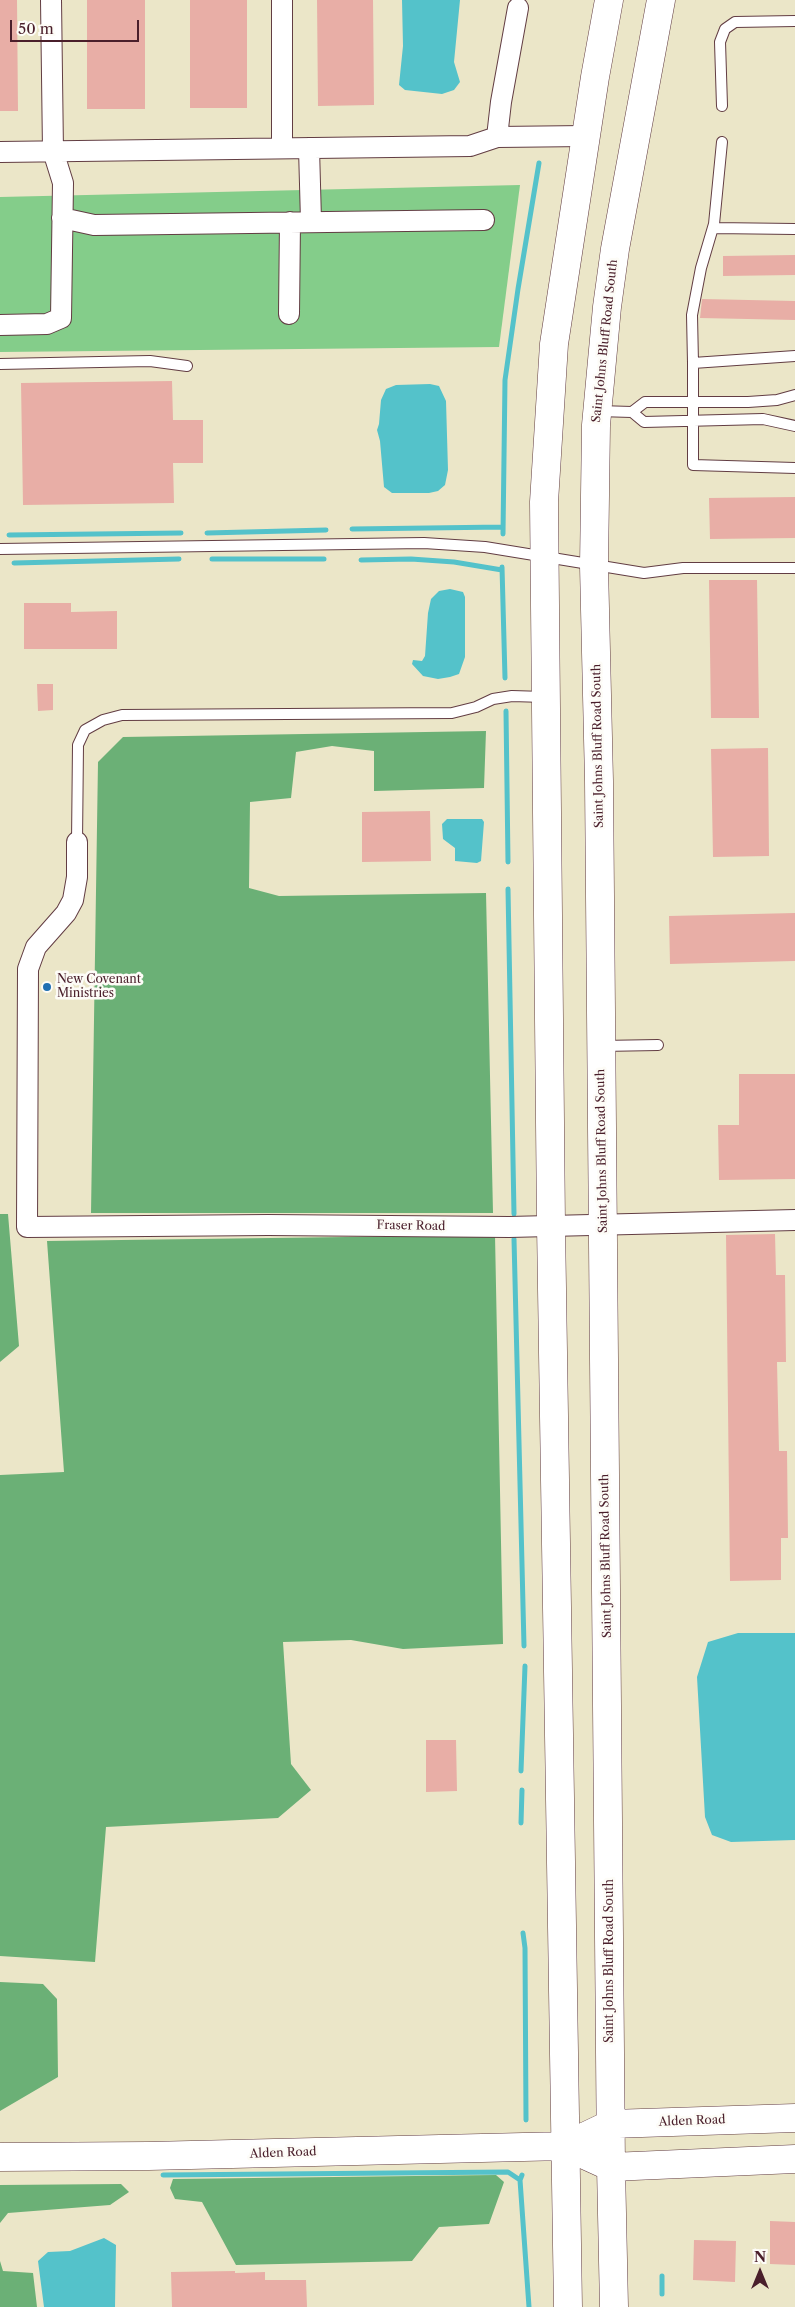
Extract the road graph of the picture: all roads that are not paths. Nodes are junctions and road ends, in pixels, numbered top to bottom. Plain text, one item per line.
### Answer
1 (51, 0) edge
2 (282, 0) edge
3 (609, 0) edge
4 (661, 0) edge
5 (518, 8) dead end
6 (795, 21) edge
7 (722, 106) dead end
8 (586, 136) junction
9 (496, 137) junction
10 (722, 142) dead end
11 (282, 148) junction
12 (309, 148) junction
13 (53, 151) junction
14 (0, 152) edge
15 (62, 218) junction
16 (484, 220) dead end
17 (311, 221) junction
18 (290, 222) junction
19 (713, 228) junction
20 (795, 229) edge
21 (289, 314) dead end
22 (0, 325) edge
23 (795, 356) edge
24 (693, 363) junction
25 (0, 364) edge
26 (187, 366) dead end
27 (795, 395) edge
28 (693, 401) junction
29 (598, 411) junction
30 (632, 412) junction
31 (693, 421) junction
32 (795, 426) edge
33 (795, 468) edge
34 (0, 549) edge
35 (544, 556) junction
36 (594, 566) junction
37 (795, 568) edge
38 (546, 697) junction
39 (77, 842) joint
40 (658, 1045) dead end
41 (601, 1046) junction
42 (795, 1220) edge
43 (603, 1224) junction
44 (551, 1225) junction
45 (795, 2118) edge
46 (611, 2124) junction
47 (565, 2146) junction
48 (0, 2157) edge
49 (795, 2159) edge
50 (611, 2167) junction
51 (568, 2307) edge
52 (614, 2307) edge

1 - 13 street
2 - 11 street
3 - 8 main road
4 - 29 main road, Saint Johns Bluff Road South
5 - 9 street
6 - 7 lane
8 - 9 street
8 - 35 main road
9 - 12 street
10 - 19 lane
11 - 12 street
11 - 13 street
12 - 17 street
13 - 14 street
13 - 15 street
15 - 18 street
15 - 22 street
16 - 17 street
17 - 18 street
18 - 21 street
19 - 20 lane
19 - 24 lane
23 - 24 lane
24 - 28 lane
25 - 26 lane
27 - 28 lane
28 - 30 lane
28 - 31 lane
29 - 30 lane
29 - 36 main road, Saint Johns Bluff Road South
30 - 31 lane
31 - 32 lane
31 - 33 lane
34 - 35 lane
35 - 36 lane
35 - 38 main road
36 - 37 lane
36 - 41 main road, Saint Johns Bluff Road South
38 - 39 lane
38 - 44 main road
39 - 44 street, Fraser Road
40 - 41 lane
41 - 43 main road, Saint Johns Bluff Road South
42 - 43 street, Fraser Road
43 - 44 street, Fraser Road
43 - 46 main road, Saint Johns Bluff Road South
44 - 47 main road
45 - 46 main road, Alden Road
46 - 47 main road, Alden Road
46 - 50 main road, Saint Johns Bluff Road South
47 - 48 main road, Alden Road
47 - 50 main road, Alden Road
47 - 51 main road
49 - 50 main road, Alden Road
50 - 52 main road, Saint Johns Bluff Road South

